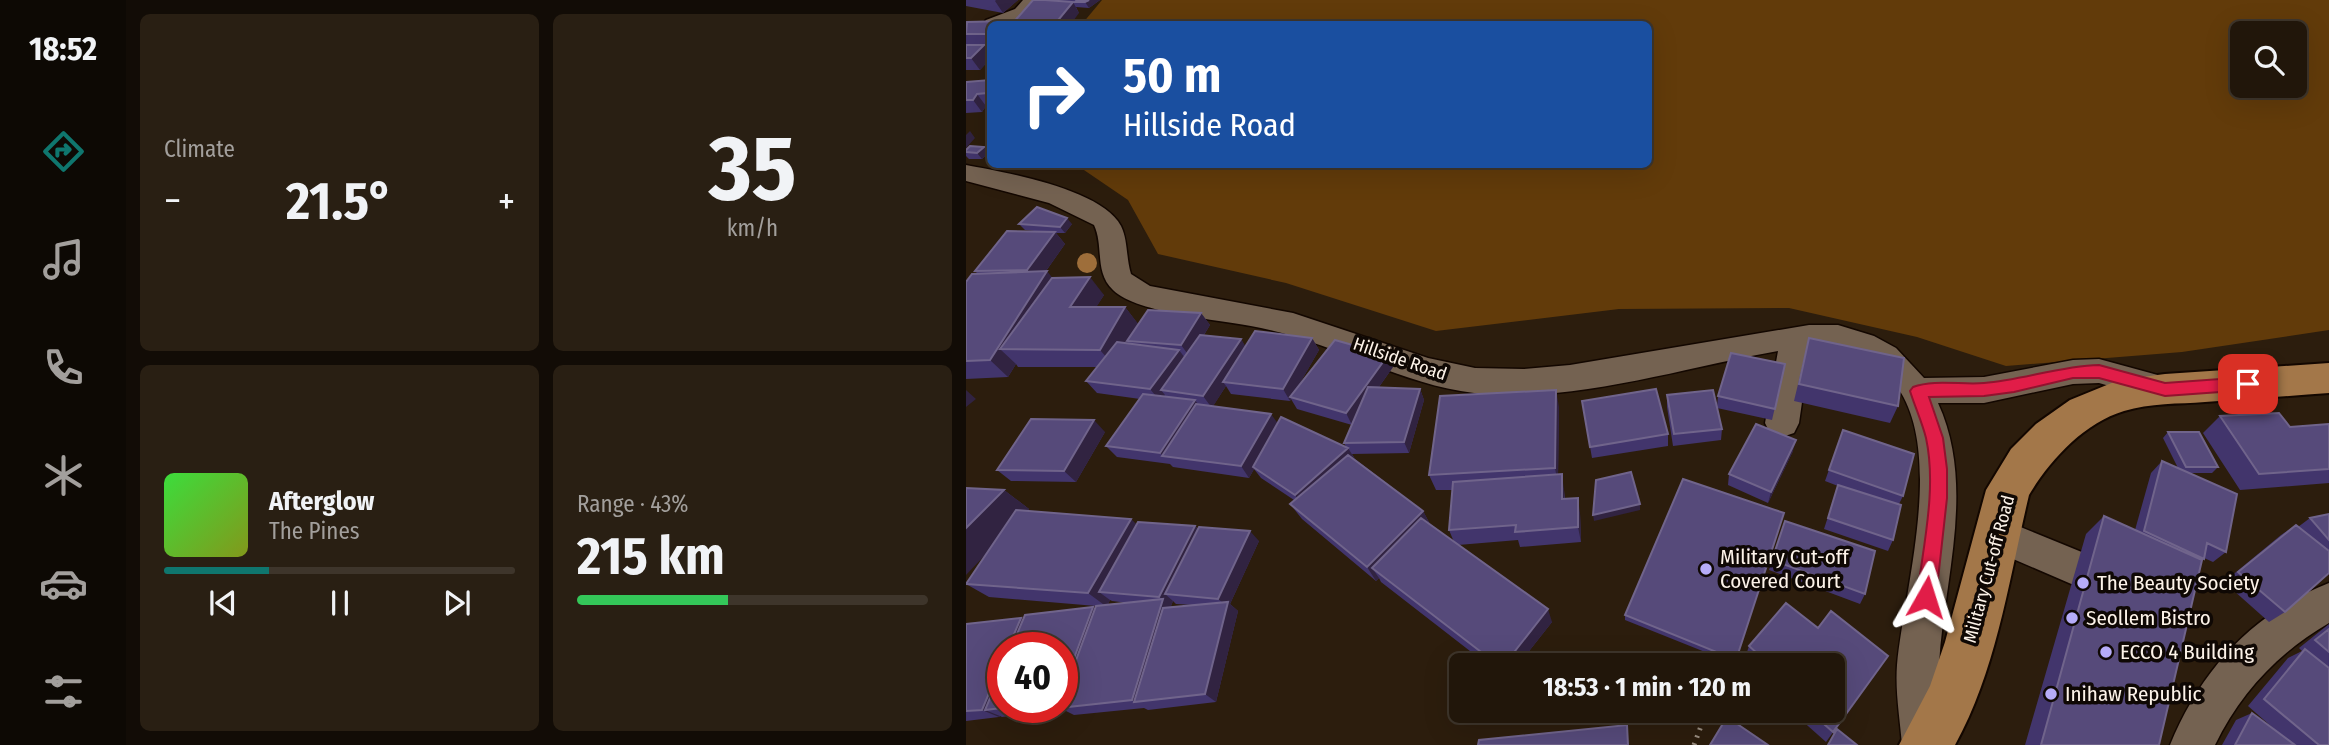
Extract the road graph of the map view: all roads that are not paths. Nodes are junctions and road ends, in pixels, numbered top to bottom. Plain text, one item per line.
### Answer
1 (1032, 0) edge
2 (1004, 21) edge
3 (987, 26) edge
4 (968, 28) edge
5 (966, 173) edge
6 (1796, 338) junction
7 (2329, 378) edge
8 (2165, 389) junction
9 (1919, 391) junction
10 (1782, 424) dead end
11 (1996, 534) junction
12 (2076, 568) dead end
13 (2329, 602) edge
14 (1925, 745) edge
15 (2192, 745) edge

1 - 2 street
3 - 4 street
5 - 6 street, Hillside Road
6 - 9 street, Hillside Road
6 - 10 street
7 - 8 main road, Military Cut-off Road
8 - 9 street
8 - 11 main road, Military Cut-off Road
9 - 14 street, Hillside Road
11 - 12 street
11 - 14 main road, Military Cut-off Road
13 - 15 street

